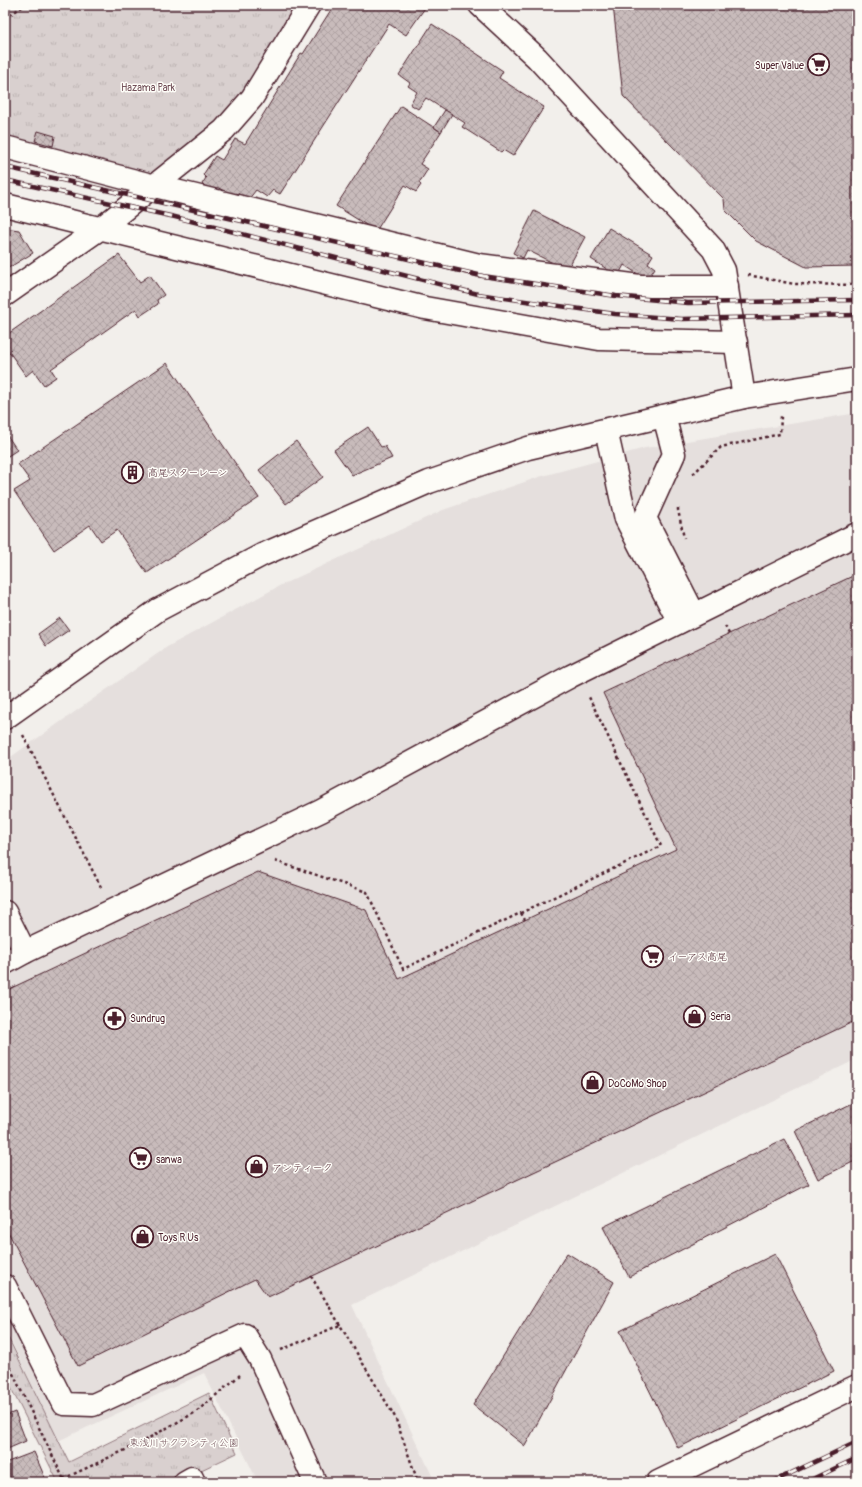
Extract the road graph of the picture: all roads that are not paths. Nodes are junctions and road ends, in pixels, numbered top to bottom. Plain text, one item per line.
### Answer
1 (309, 5) edge
2 (480, 5) edge
3 (5, 147) edge
4 (155, 186) junction
5 (5, 206) edge
6 (101, 228) junction
7 (725, 278) junction
8 (5, 295) edge
9 (736, 342) junction
10 (857, 379) edge
11 (744, 397) junction
12 (664, 416) junction
13 (606, 430) junction
14 (857, 534) edge
15 (686, 618) junction
16 (7, 712) edge
17 (5, 912) edge
18 (12, 954) edge
19 (5, 1286) edge
20 (857, 1386) edge
21 (185, 1482) edge
22 (194, 1482) edge
23 (315, 1482) edge
24 (658, 1482) edge

1 - 4 street
2 - 7 street
3 - 4 street
4 - 6 street
4 - 7 street
5 - 6 street
6 - 8 street
6 - 9 street
7 - 9 street
9 - 11 street
10 - 11 street
11 - 12 street
12 - 13 street
12 - 15 street
13 - 15 street
13 - 16 street
14 - 15 street
15 - 18 street
17 - 18 street
19 - 23 street
20 - 24 street
21 - 22 street

